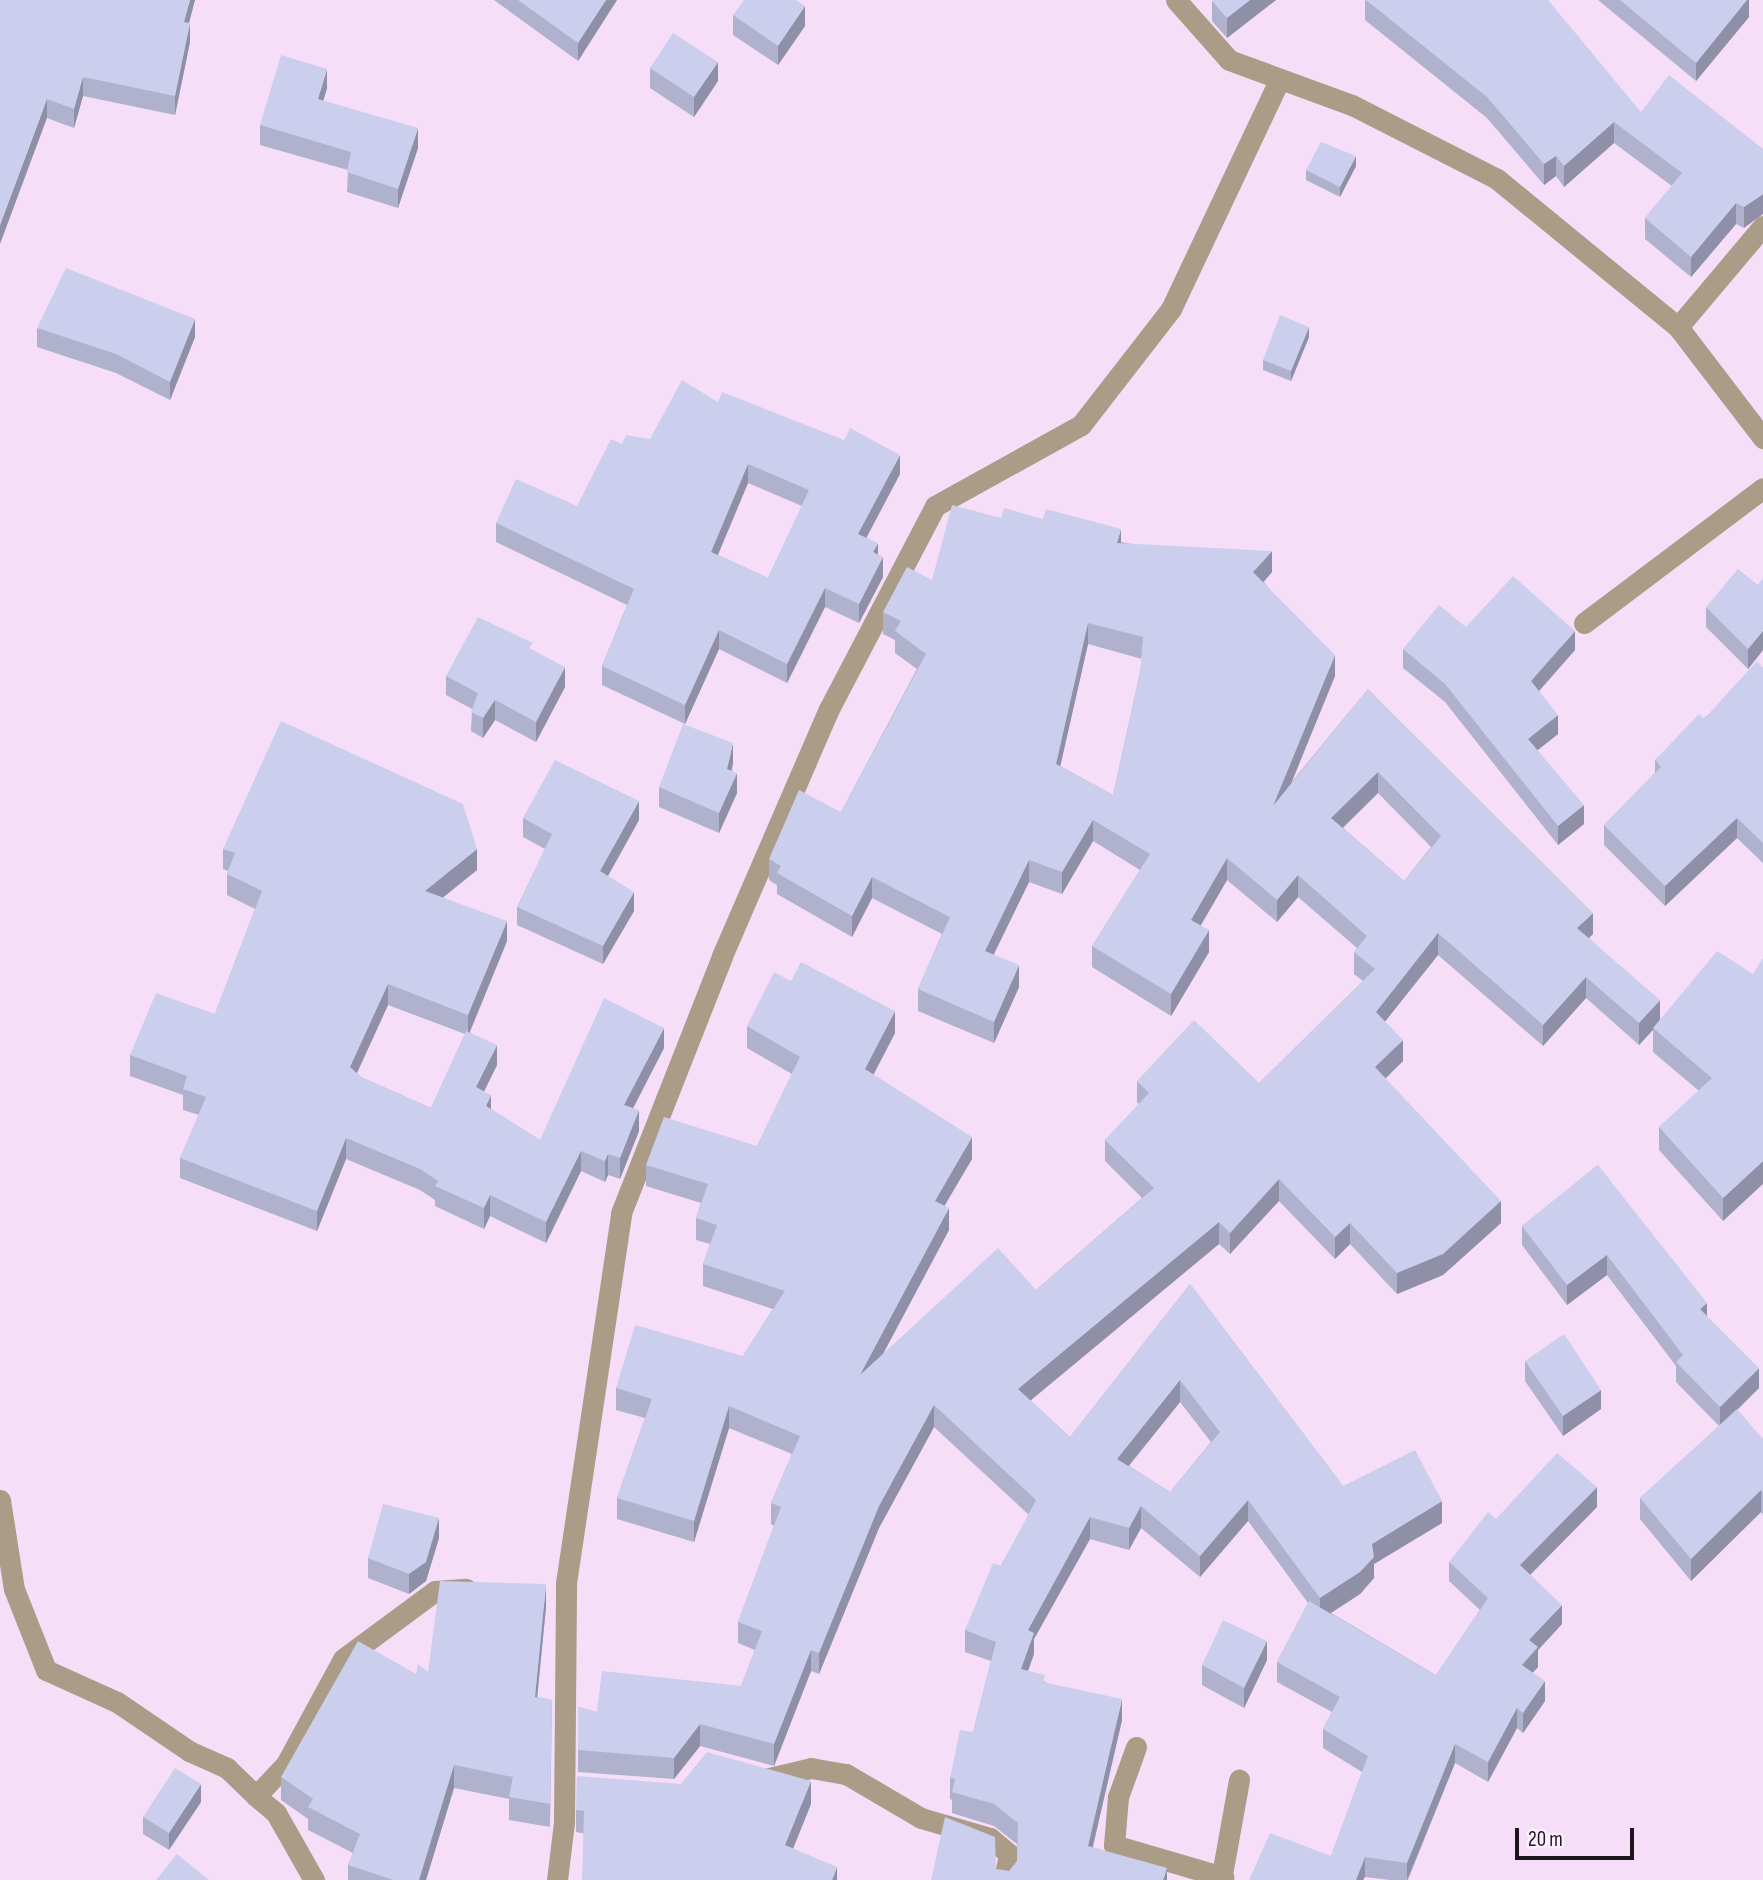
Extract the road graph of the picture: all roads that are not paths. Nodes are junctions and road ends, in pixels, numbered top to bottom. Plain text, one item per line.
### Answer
1 (1176, 0) edge
2 (1279, 81) junction
3 (1763, 226) edge
4 (1678, 327) junction
5 (1763, 438) edge
6 (1763, 488) edge
7 (1584, 623) dead end
8 (0, 1500) edge
9 (566, 1583) junction
10 (540, 1584) edge
11 (487, 1588) edge
12 (1136, 1747) dead end
13 (744, 1772) edge
14 (1239, 1780) dead end
15 (565, 1784) junction
16 (592, 1788) edge
17 (256, 1796) junction
18 (1222, 1878) edge
19 (314, 1880) edge
20 (556, 1880) edge
21 (1004, 1880) edge

1 - 2 street
2 - 4 street
2 - 9 street
3 - 4 street
4 - 5 street
6 - 7 street
8 - 17 street
9 - 10 street
9 - 15 street
11 - 17 street
12 - 18 street
13 - 21 street
14 - 18 street
15 - 16 street
15 - 20 street
17 - 19 street

